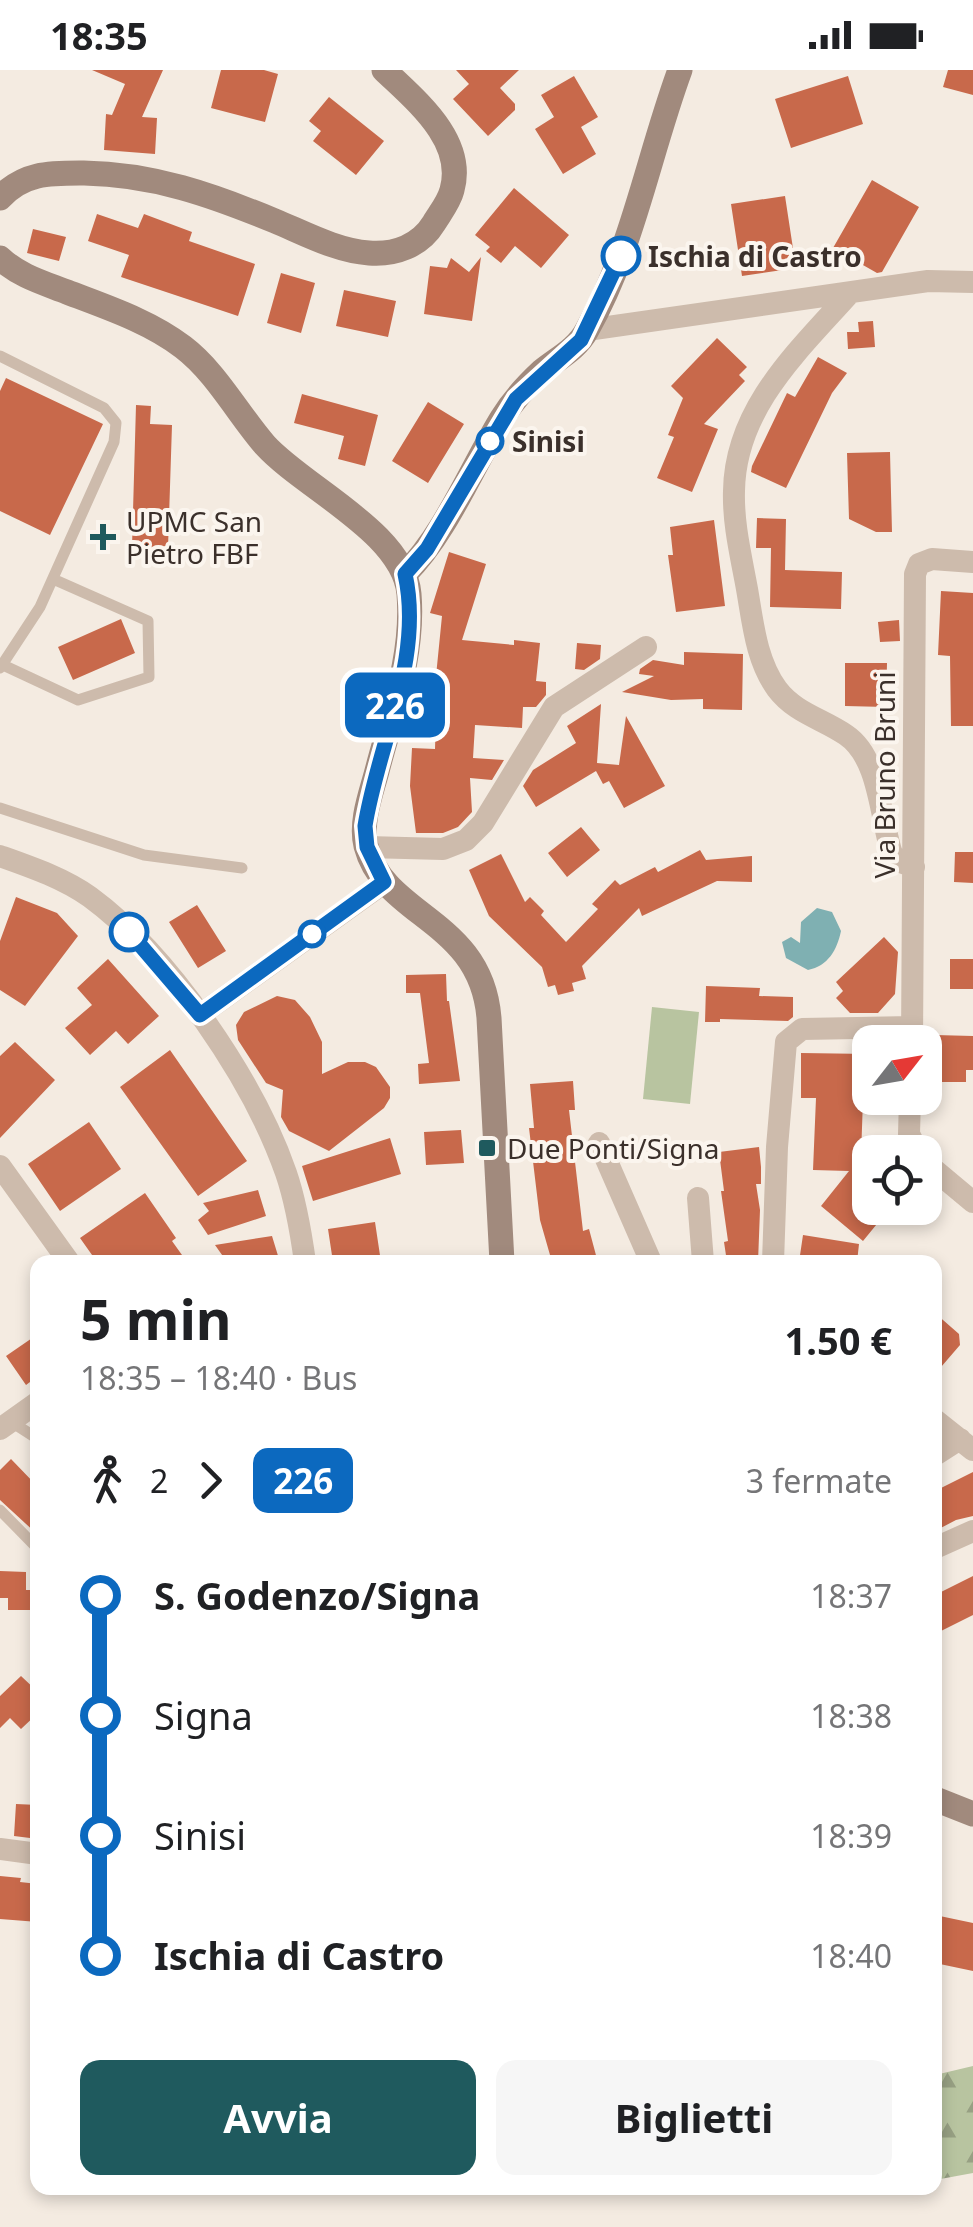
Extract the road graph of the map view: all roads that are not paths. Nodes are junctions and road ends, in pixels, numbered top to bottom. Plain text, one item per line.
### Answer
1 (384, 70) edge
2 (680, 70) edge
3 (0, 198) edge
4 (0, 258) edge
5 (973, 282) edge
6 (850, 292) junction
7 (587, 330) junction
8 (0, 356) edge
9 (973, 562) edge
10 (405, 574) junction
11 (53, 579) junction
12 (646, 647) dead end
13 (2, 666) edge
14 (0, 808) edge
15 (367, 847) junction
16 (0, 856) edge
17 (914, 867) junction
18 (242, 868) dead end
19 (384, 882) junction
20 (200, 1015) junction
21 (912, 1025) edge
22 (852, 1032) edge
23 (600, 1143) dead end
24 (0, 1166) edge
25 (942, 1176) edge
26 (698, 1198) dead end
27 (973, 1202) edge
28 (64, 1255) edge
29 (304, 1255) edge
30 (502, 1255) edge
31 (648, 1255) edge
32 (702, 1255) edge
33 (773, 1255) edge
34 (30, 1408) edge
35 (5, 1425) edge
36 (942, 1426) edge
37 (30, 1436) edge
38 (966, 1445) edge
39 (942, 1453) edge
40 (0, 1510) edge
41 (973, 1531) edge
42 (30, 1541) edge
43 (942, 1545) edge
44 (942, 1802) edge
45 (973, 1814) edge
46 (0, 1849) edge
47 (30, 1853) edge

1 - 3 street
2 - 7 street
4 - 10 street
5 - 6 street
6 - 7 street
6 - 17 street
7 - 10 street
8 - 11 lane
9 - 17 street, Via Bruno Bruni
10 - 15 street
11 - 13 lane
11 - 13 lane
12 - 15 street
14 - 18 lane
15 - 19 street
16 - 20 street
17 - 21 street, Via Bruno Bruni
19 - 20 street
19 - 30 street
20 - 29 street
22 - 33 street
23 - 31 street
24 - 28 street
25 - 27 street
26 - 32 street
34 - 35 street
35 - 37 lane
36 - 38 street
38 - 39 street
40 - 42 lane
41 - 43 street
44 - 45 street
46 - 47 street

